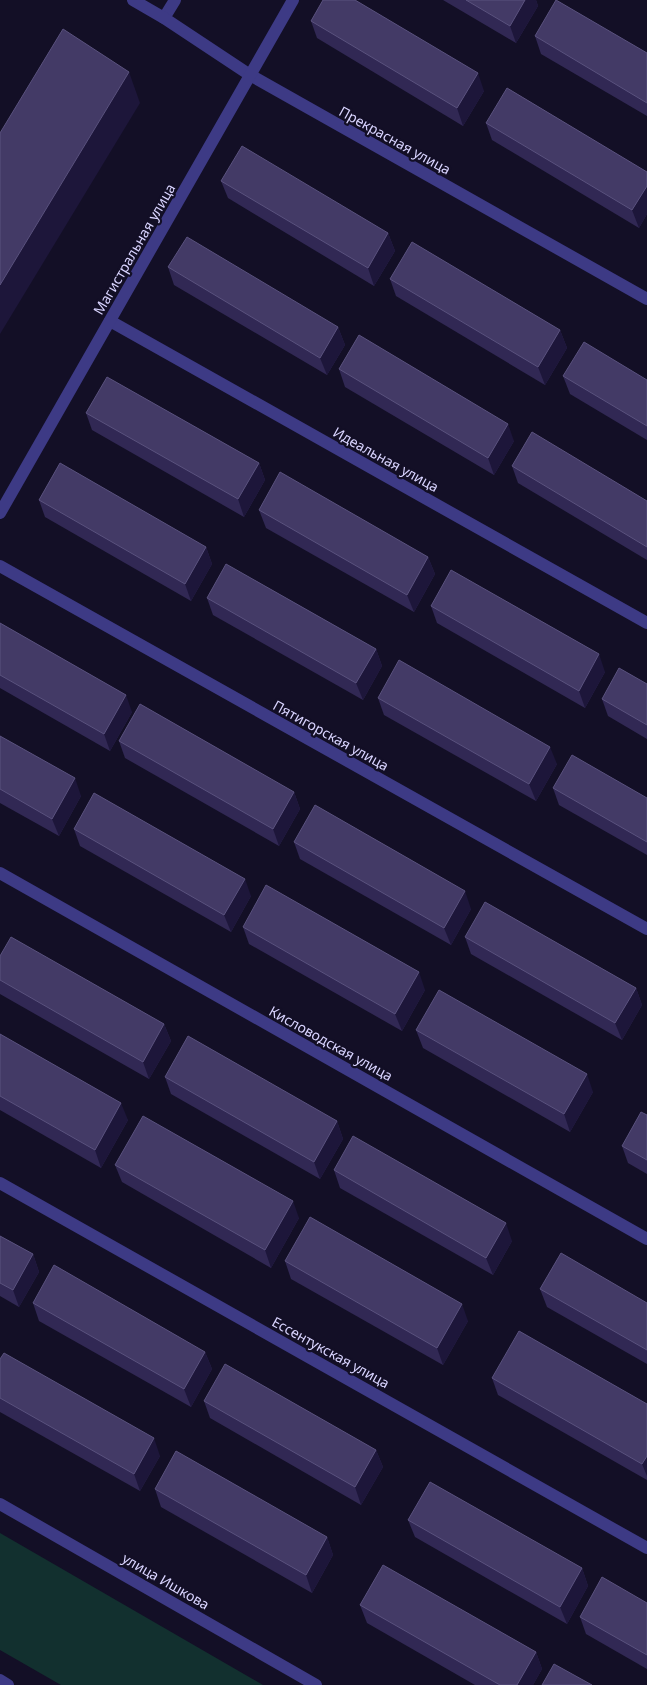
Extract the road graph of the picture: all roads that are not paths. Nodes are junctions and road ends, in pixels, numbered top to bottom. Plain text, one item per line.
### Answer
1 (133, 0) edge
2 (175, 0) edge
3 (293, 0) edge
4 (164, 18) junction
5 (250, 75) junction
6 (647, 299) edge
7 (110, 321) junction
8 (0, 513) edge
9 (0, 566) edge
10 (647, 623) edge
11 (0, 873) edge
12 (647, 930) edge
13 (0, 1183) edge
14 (647, 1238) edge
15 (0, 1504) edge
16 (647, 1548) edge
17 (0, 1680) edge
18 (8, 1685) edge
19 (316, 1685) edge

1 - 4 street, Прекрасная улица
2 - 4 street
3 - 5 street, Магистральная улица
4 - 5 street, Прекрасная улица
5 - 6 street, Прекрасная улица
5 - 7 street, Магистральная улица
7 - 8 street, Магистральная улица
7 - 10 street, Идеальная улица
9 - 12 street, Пятигорская улица
11 - 14 street, Кисловодская улица
13 - 16 street, Ессентукская улица
15 - 19 street, улица Ишкова
17 - 18 street

